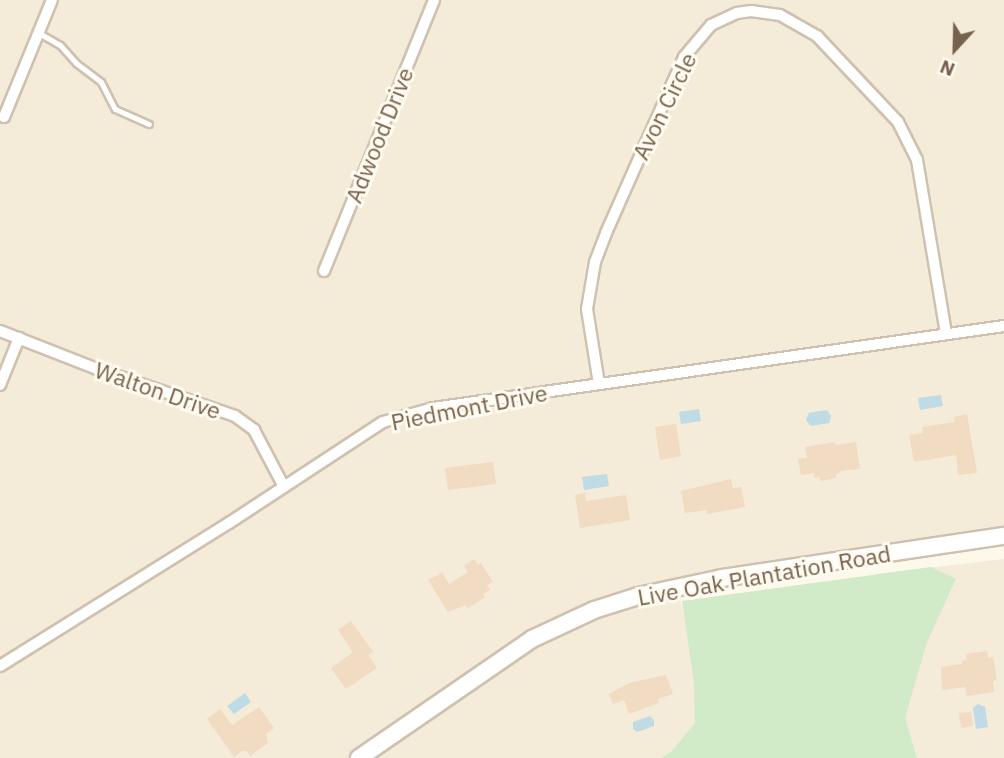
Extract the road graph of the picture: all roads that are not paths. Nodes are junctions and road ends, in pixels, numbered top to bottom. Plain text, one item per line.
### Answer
1 (52, 0) edge
2 (434, 0) edge
3 (39, 32) junction
4 (4, 117) dead end
5 (149, 124) dead end
6 (324, 271) dead end
7 (1004, 326) edge
8 (0, 331) edge
9 (946, 334) junction
10 (19, 338) junction
11 (599, 384) junction
12 (0, 385) edge
13 (284, 487) junction
14 (1004, 536) edge
15 (0, 666) edge
16 (359, 758) edge

1 - 3 street
2 - 6 street, Adwood Drive
3 - 4 street
3 - 5 lane
7 - 9 street, Piedmont Drive
8 - 10 street, Walton Drive
9 - 11 street, Piedmont Drive
9 - 11 street, Avon Circle
10 - 12 street
10 - 13 street, Walton Drive
11 - 13 street, Piedmont Drive
13 - 15 street, Piedmont Drive
14 - 16 street, Live Oak Plantation Road

